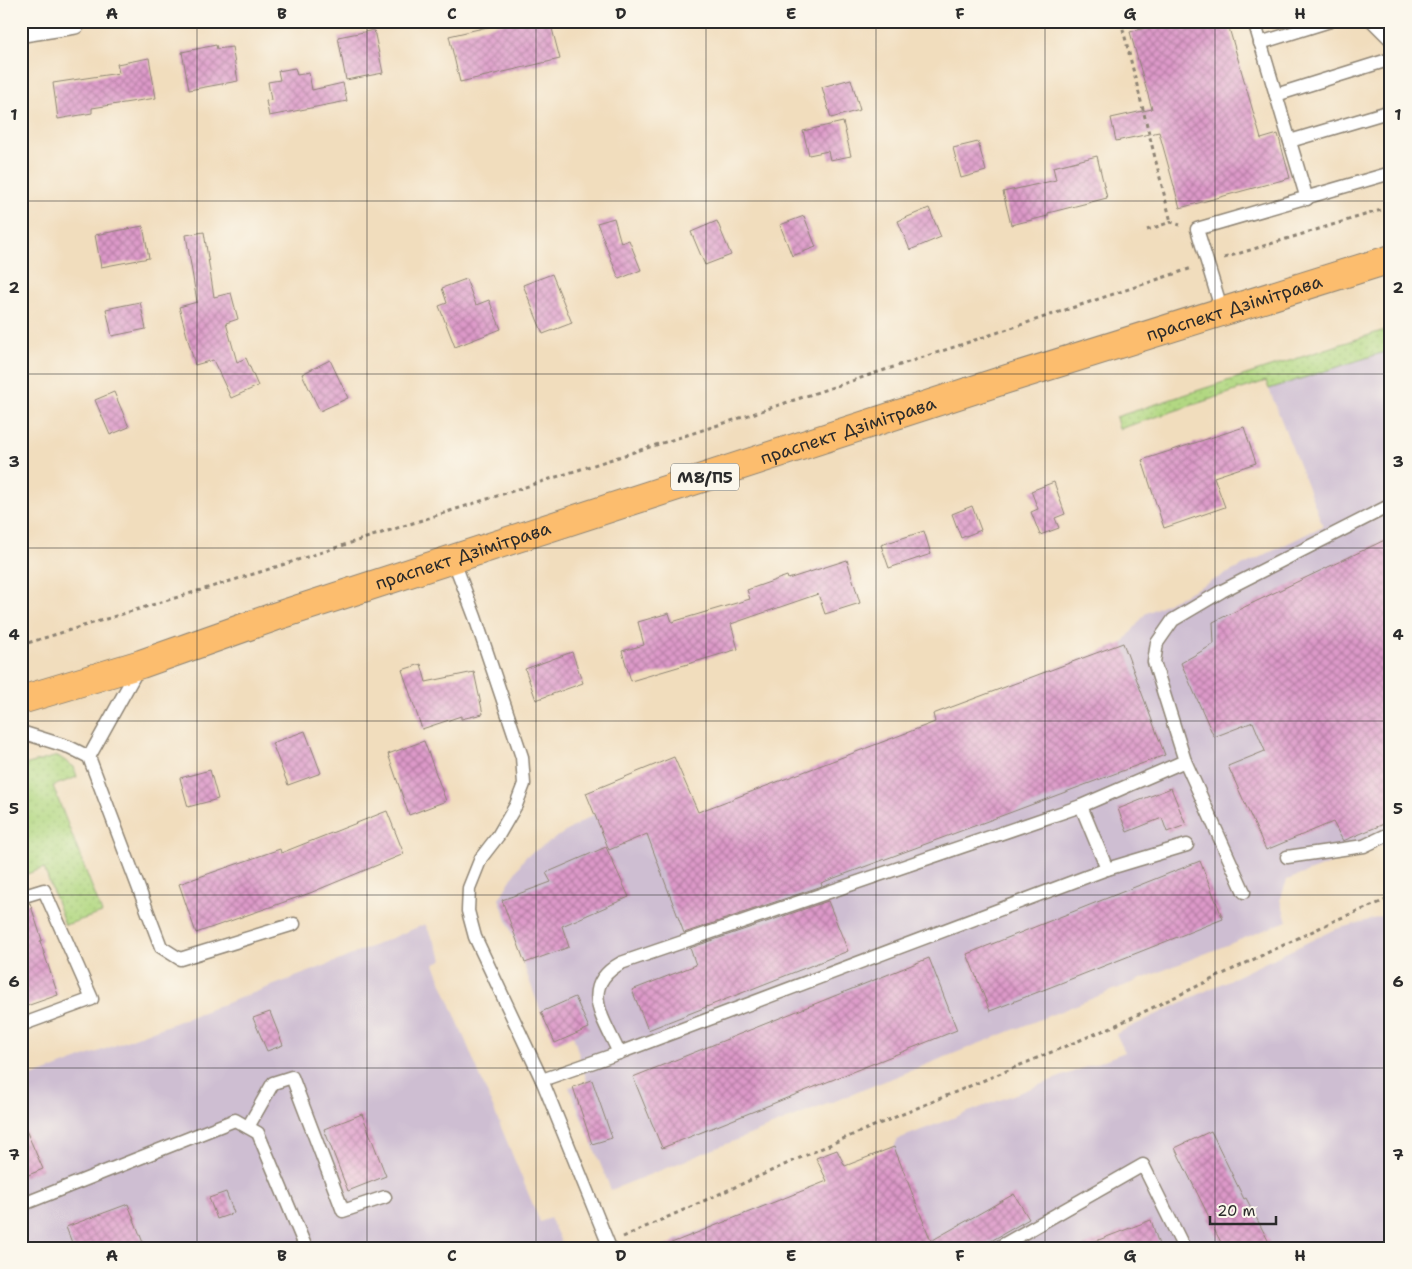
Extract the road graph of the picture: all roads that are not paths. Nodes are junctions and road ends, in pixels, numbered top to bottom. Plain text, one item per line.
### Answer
1 (73, 21) edge
2 (1254, 21) edge
3 (1330, 21) edge
4 (1372, 21) edge
5 (21, 29) edge
6 (1391, 40) edge
7 (1260, 43) junction
8 (1391, 59) edge
9 (1276, 95) junction
10 (1391, 111) edge
11 (1290, 142) junction
12 (1391, 173) edge
13 (1307, 198) junction
14 (1391, 259) edge
15 (1222, 311) junction
16 (1391, 505) edge
17 (453, 559) junction
18 (141, 664) junction
19 (21, 700) edge
20 (21, 732) edge
21 (89, 757) junction
22 (1185, 761) junction
23 (1081, 806) junction
24 (1391, 833) edge
25 (1187, 845) dead end
26 (1287, 857) dead end
27 (1106, 869) junction
28 (1244, 892) dead end
29 (21, 897) edge
30 (294, 924) dead end
31 (21, 1026) edge
32 (619, 1053) junction
33 (542, 1080) junction
34 (248, 1127) junction
35 (385, 1197) dead end
36 (21, 1205) edge
37 (610, 1246) edge
38 (1001, 1246) dead end
39 (306, 1248) edge
40 (1184, 1248) edge

1 - 5 street
2 - 7 lane
3 - 7 lane
4 - 6 lane
7 - 9 lane
8 - 9 lane
9 - 11 lane
10 - 11 lane
11 - 13 lane
12 - 13 lane
13 - 15 lane
14 - 15 main road, праспект Дзімітрава / М8/П5
15 - 17 main road, праспект Дзімітрава / М8/П5
16 - 22 lane
17 - 18 main road, праспект Дзімітрава / М8/П5
17 - 33 lane
18 - 19 main road, праспект Дзімітрава / М8/П5
18 - 21 lane
20 - 21 lane
21 - 30 lane
22 - 23 lane
22 - 28 lane
23 - 27 lane
23 - 32 lane
24 - 26 lane
25 - 27 lane
27 - 32 lane
29 - 31 lane
32 - 33 lane
33 - 37 lane
34 - 35 lane
34 - 36 lane
34 - 39 lane
38 - 40 lane

